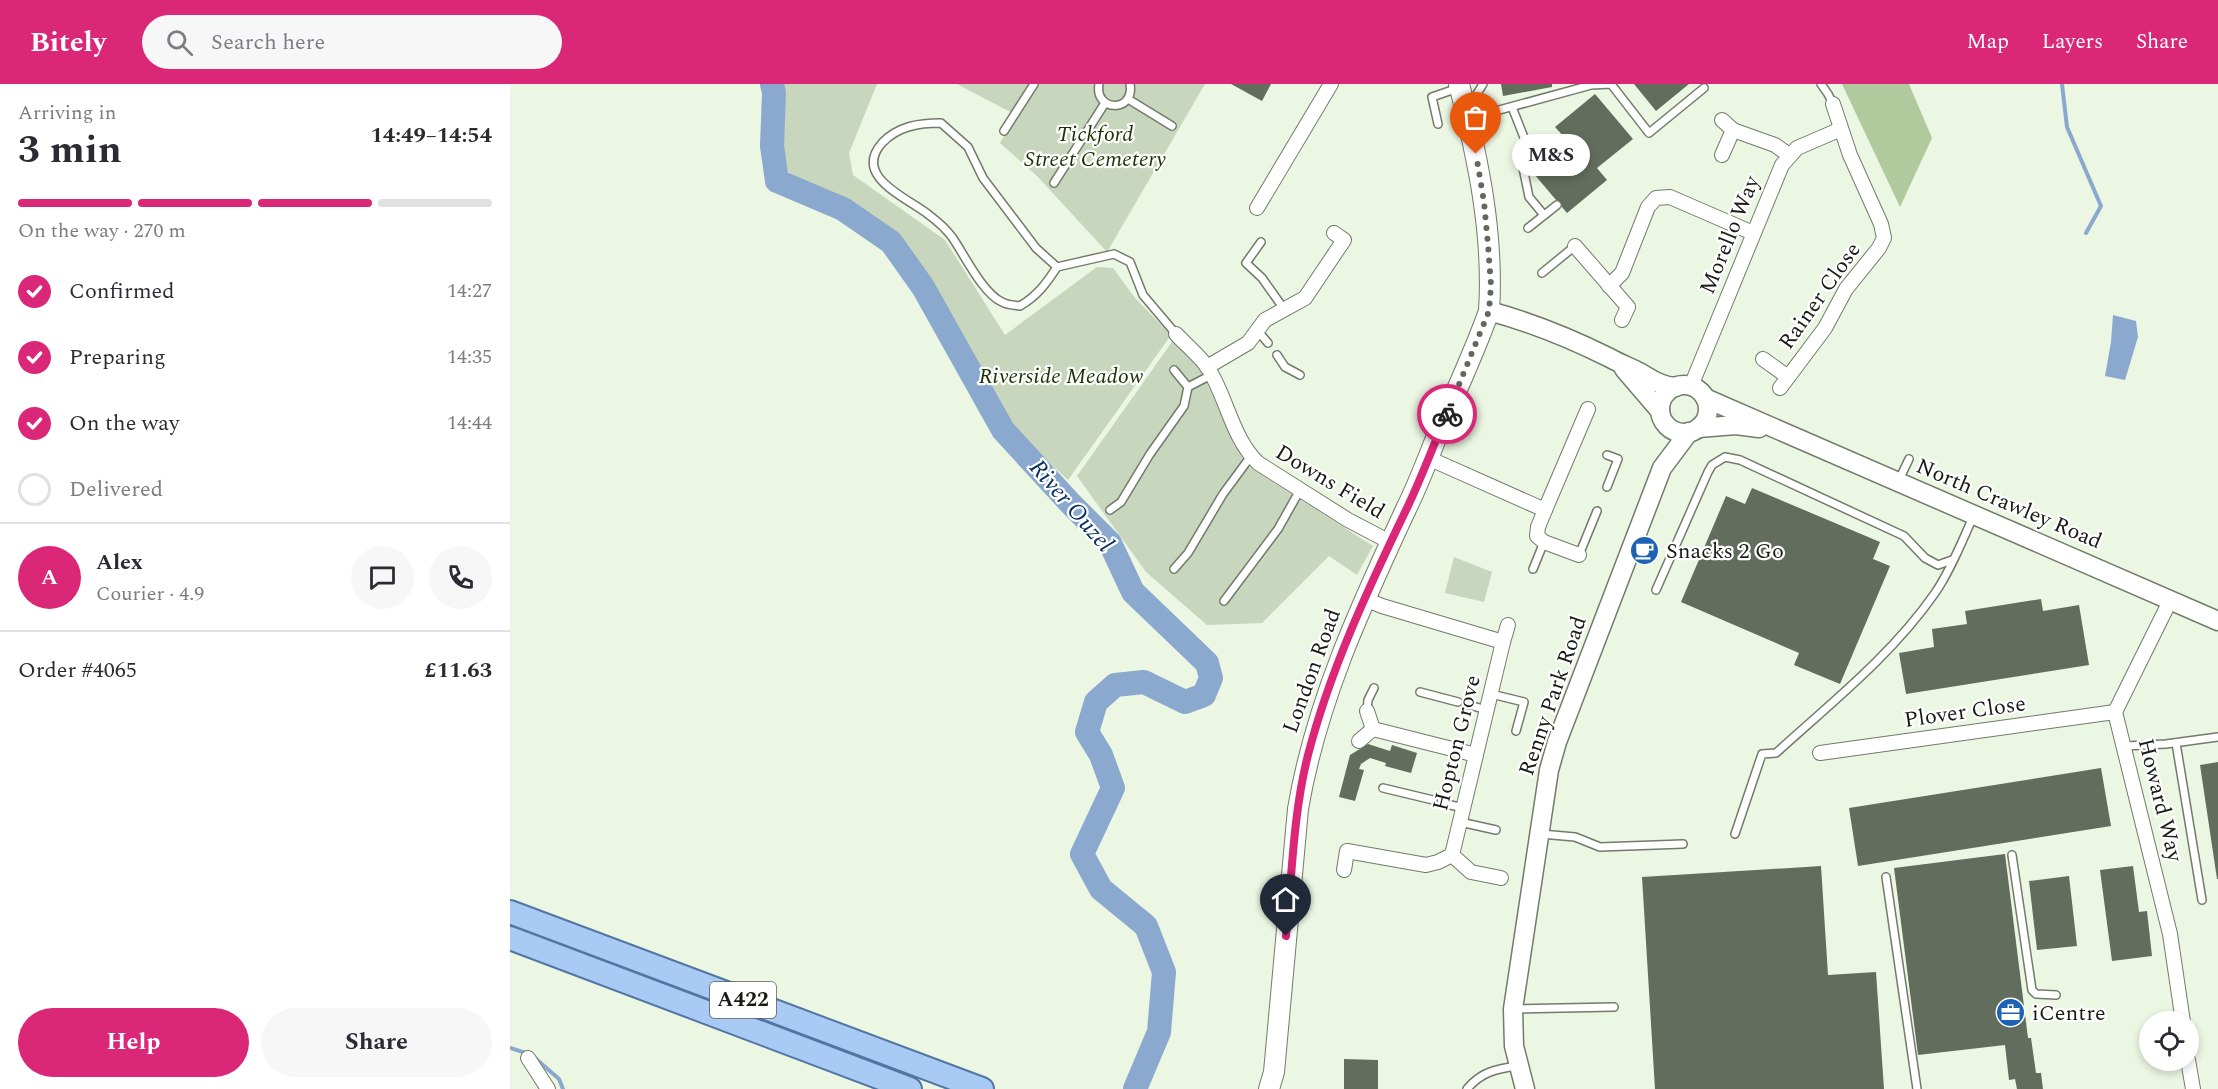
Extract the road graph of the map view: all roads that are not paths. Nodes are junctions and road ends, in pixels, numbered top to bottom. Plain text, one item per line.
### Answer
1 (1034, 84) edge
2 (1099, 84) edge
3 (1130, 84) edge
4 (1330, 84) edge
5 (1483, 84) edge
6 (1591, 84) edge
7 (1821, 84) edge
8 (1704, 88) dead end
9 (1128, 99) junction
10 (1463, 99) edge
11 (1105, 103) junction
12 (1833, 104) joint
13 (1512, 107) junction
14 (1438, 124) dead end
15 (1172, 126) dead end
16 (1841, 129) junction
17 (1004, 131) dead end
18 (1722, 155) dead end
19 (1789, 155) junction
20 (1054, 183) dead end
21 (1557, 205) dead end
22 (1257, 208) dead end
23 (1544, 215) junction
24 (1528, 228) dead end
25 (1334, 233) dead end
26 (1753, 233) junction
27 (1261, 242) dead end
28 (1575, 246) joint
29 (1057, 267) junction
30 (1542, 273) dead end
31 (1609, 286) junction
32 (1284, 309) junction
33 (1489, 311) junction
34 (1622, 320) dead end
35 (1257, 330) junction
36 (1176, 334) joint
37 (1268, 344) dead end
38 (1277, 355) dead end
39 (1763, 359) dead end
40 (1621, 365) junction
41 (1174, 370) dead end
42 (1209, 371) junction
43 (1300, 375) dead end
44 (1188, 387) junction
45 (1691, 390) junction
46 (1588, 409) dead end
47 (1661, 415) junction
48 (1694, 430) junction
49 (1781, 432) junction
50 (1607, 455) dead end
51 (1251, 456) junction
52 (1428, 458) junction
53 (1909, 459) dead end
54 (1662, 468) junction
55 (1898, 482) junction
56 (1607, 487) dead end
57 (1300, 490) junction
58 (1110, 510) dead end
59 (1545, 510) junction
60 (1597, 511) dead end
61 (1974, 515) junction
62 (1390, 542) junction
63 (1544, 542) junction
64 (1579, 555) joint
65 (1952, 560) junction
66 (1174, 569) dead end
67 (1533, 569) dead end
68 (1656, 590) dead end
69 (1365, 599) junction
70 (1224, 601) dead end
71 (2170, 601) junction
72 (2218, 621) edge
73 (1508, 625) dead end
74 (1503, 642) junction
75 (1374, 688) dead end
76 (1420, 692) dead end
77 (1491, 694) junction
78 (1458, 702) dead end
79 (1469, 705) dead end
80 (1487, 710) junction
81 (1367, 711) joint
82 (2115, 712) junction
83 (1374, 729) junction
84 (1516, 731) dead end
85 (2218, 737) edge
86 (1359, 741) dead end
87 (2176, 743) junction
88 (2125, 746) junction
89 (1820, 753) dead end
90 (1476, 755) junction
91 (1383, 788) dead end
92 (1433, 800) dead end
93 (1446, 804) dead end
94 (1464, 808) junction
95 (1460, 822) junction
96 (1496, 830) dead end
97 (1538, 834) junction
98 (1734, 834) dead end
99 (1683, 844) dead end
100 (1452, 855) junction
101 (2012, 855) dead end
102 (1344, 870) dead end
103 (1886, 877) dead end
104 (1501, 878) dead end
105 (2202, 900) dead end
106 (510, 912) edge
107 (510, 938) edge
108 (2056, 995) dead end
109 (1614, 1007) dead end
110 (1513, 1009) junction
111 (2181, 1011) edge
112 (528, 1058) dead end
113 (1520, 1065) junction
114 (2190, 1071) edge
115 (1273, 1083) edge
116 (979, 1088) edge
117 (548, 1089) edge
118 (910, 1089) edge
119 (1467, 1089) edge
120 (1525, 1089) edge
121 (1917, 1089) edge
122 (2193, 1089) edge

1 - 17 lane
2 - 11 lane
3 - 9 lane
4 - 22 street
5 - 10 lane
6 - 8 lane
6 - 13 lane
7 - 12 lane
9 - 11 lane
9 - 15 lane
10 - 13 lane
10 - 14 lane
10 - 33 main road, London Road
11 - 20 lane
12 - 16 street, Rainer Close
13 - 23 lane
16 - 19 street, Morello Way
16 - 39 street, Rainer Close
18 - 19 street
19 - 26 street, Morello Way
21 - 23 lane
23 - 24 lane
25 - 32 street
26 - 31 street
26 - 45 street, Morello Way
27 - 32 lane
28 - 30 lane
28 - 31 street
29 - 29 lane
29 - 36 lane
31 - 34 street
32 - 35 street
33 - 40 street, North Crawley Road
33 - 52 main road, London Road
35 - 37 lane
35 - 42 street
36 - 42 street, Downs Field
38 - 43 lane
40 - 45 street, North Crawley Road
40 - 47 street, North Crawley Road
41 - 44 lane
42 - 44 lane
42 - 51 street, Downs Field
44 - 58 lane
45 - 47 street
45 - 48 street
45 - 49 street, North Crawley Road
46 - 59 street
47 - 48 street
47 - 54 street, Renny Park Road
48 - 49 street, North Crawley Road
48 - 54 street, Renny Park Road
49 - 55 street, North Crawley Road
50 - 56 lane
51 - 57 street, Downs Field
51 - 66 lane
52 - 59 street
52 - 62 main road, London Road
53 - 55 lane
54 - 97 street, Renny Park Road
55 - 61 street, North Crawley Road
57 - 62 street, Downs Field
57 - 70 lane
59 - 63 street
60 - 64 lane
61 - 65 lane
61 - 71 street, North Crawley Road
62 - 69 main road, London Road
63 - 64 street
63 - 67 lane
65 - 68 lane
65 - 98 lane
69 - 74 street
69 - 115 main road, London Road
71 - 72 street, North Crawley Road
71 - 82 street
73 - 74 street, Hopton Grove
74 - 77 street, Hopton Grove
75 - 81 lane
76 - 78 lane
77 - 80 street, Hopton Grove
77 - 84 lane
79 - 80 lane
80 - 90 street, Hopton Grove
81 - 83 street
82 - 88 street, Howard Way
82 - 89 street, Plover Close
83 - 86 street
83 - 90 street
85 - 87 lane
87 - 88 lane
87 - 105 lane
88 - 111 street, Howard Way
90 - 94 street, Hopton Grove
91 - 92 lane
93 - 94 lane
94 - 95 street, Hopton Grove
95 - 96 lane
95 - 100 street, Hopton Grove
97 - 99 lane
97 - 110 street, Renny Park Road
100 - 102 street
100 - 104 street
101 - 108 lane
103 - 121 lane
106 - 116 main road, A422
107 - 118 main road, A422
109 - 110 lane
110 - 113 street, Renny Park Road
112 - 117 street
113 - 119 lane
113 - 120 street, Renny Park Road
114 - 122 street

